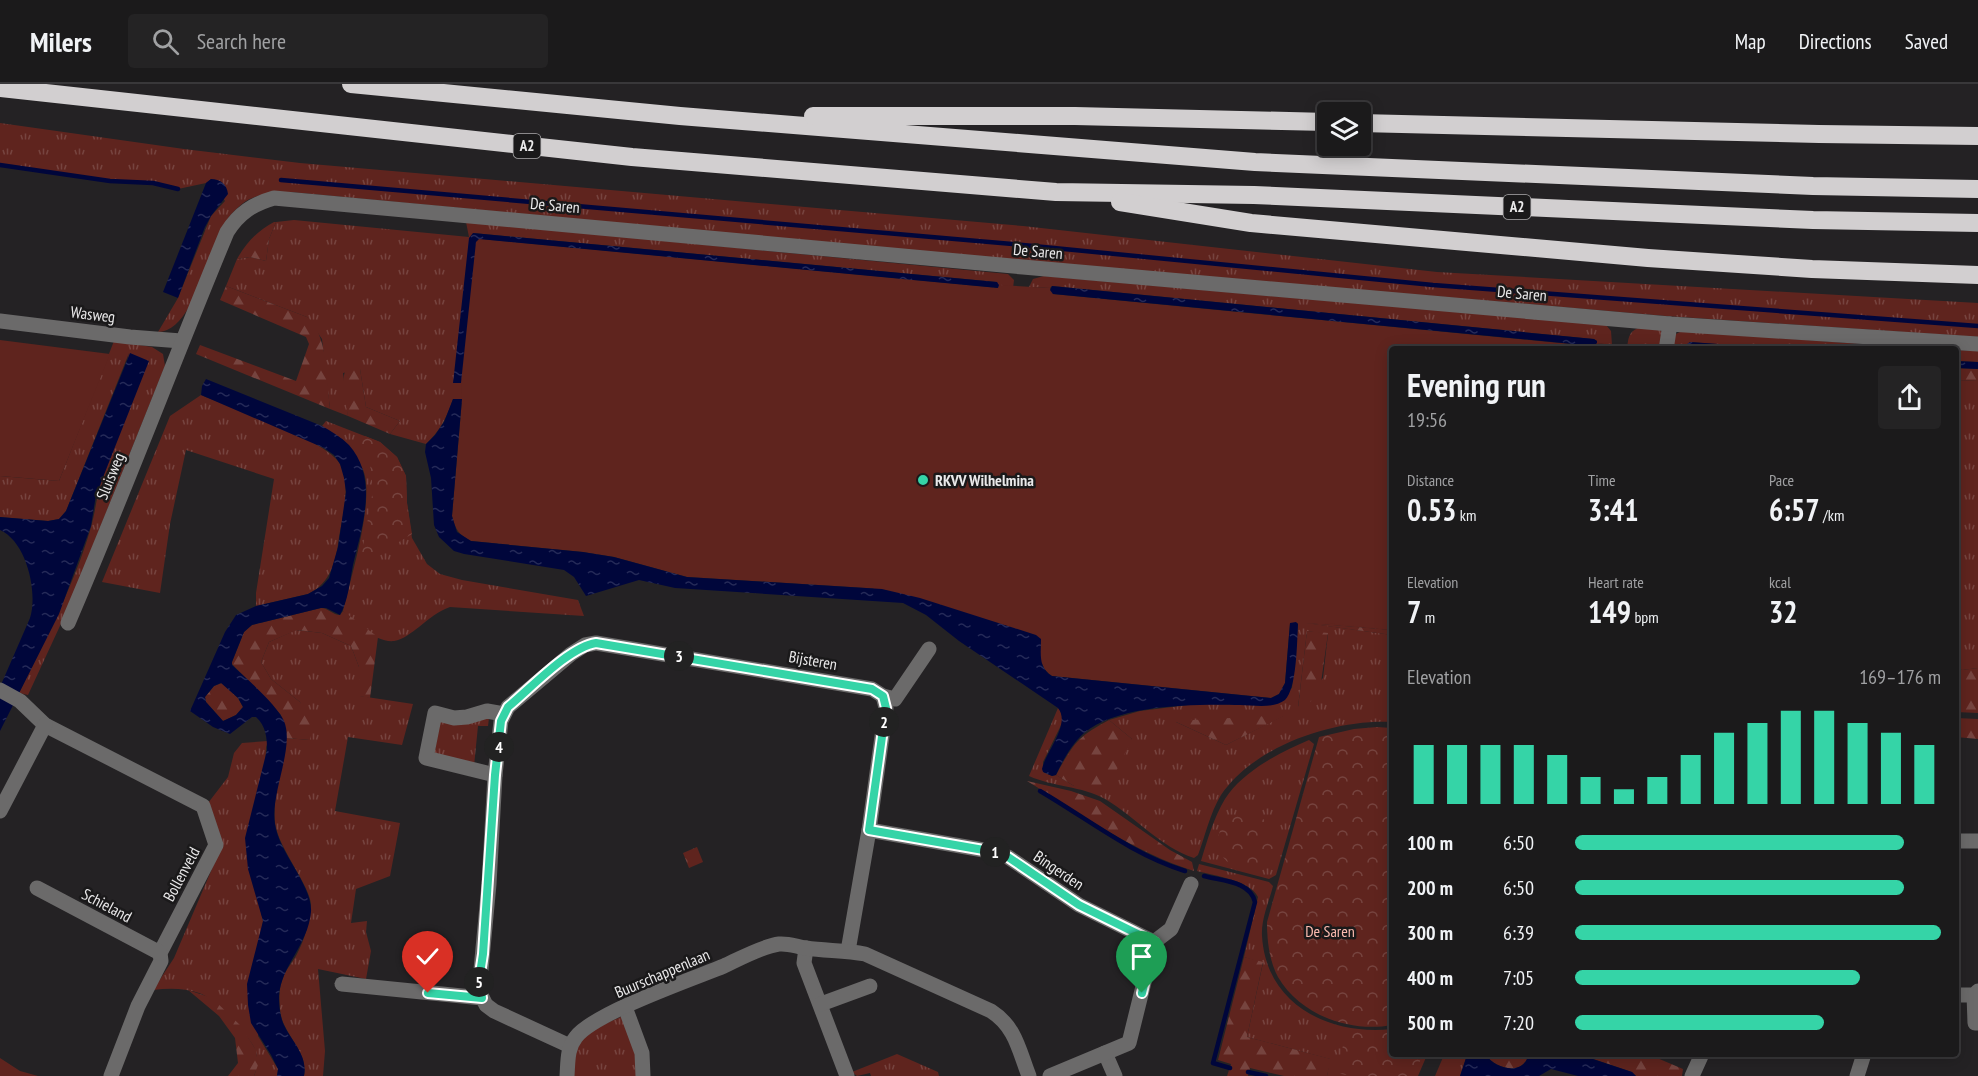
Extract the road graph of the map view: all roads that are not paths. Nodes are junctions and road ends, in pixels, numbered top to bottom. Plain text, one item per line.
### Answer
1 (351, 84) edge
2 (0, 88) edge
3 (681, 116) junction
4 (1317, 122) edge
5 (1371, 123) edge
6 (1978, 136) edge
7 (1978, 189) edge
8 (1056, 192) junction
9 (1978, 223) edge
10 (1978, 275) edge
11 (0, 321) edge
12 (1670, 324) junction
13 (182, 341) junction
14 (1978, 344) edge
15 (1667, 346) edge
16 (68, 623) dead end
17 (929, 650) dead end
18 (0, 690) edge
19 (883, 696) junction
20 (504, 714) junction
21 (45, 725) junction
22 (495, 775) junction
23 (0, 811) edge
24 (869, 830) junction
25 (1959, 841) edge
26 (1978, 841) edge
27 (1191, 884) dead end
28 (37, 888) dead end
29 (1154, 942) junction
30 (806, 948) junction
31 (848, 951) junction
32 (160, 953) junction
33 (342, 984) dead end
34 (870, 986) dead end
35 (1976, 993) edge
36 (1959, 995) edge
37 (482, 998) junction
38 (821, 1004) junction
39 (625, 1007) junction
40 (1978, 1023) edge
41 (570, 1046) junction
42 (1105, 1053) junction
43 (1701, 1057) edge
44 (1863, 1057) edge
45 (111, 1076) edge
46 (567, 1076) edge
47 (643, 1076) edge
48 (848, 1076) edge
49 (1029, 1076) edge
50 (1050, 1076) edge
51 (1115, 1076) edge
52 (1692, 1076) edge
53 (1857, 1076) edge

1 - 3 highway, A2
2 - 8 highway, A2
3 - 4 highway, A2
3 - 7 highway, A2
5 - 6 highway
8 - 9 highway, A2
8 - 10 highway, A2
11 - 13 street, Wasweg
12 - 13 street, De Saren
12 - 14 street, De Saren
12 - 15 street
13 - 16 street, Sluisweg
17 - 19 street
18 - 21 street, Bollenveld
19 - 20 street, Bijsteren
19 - 24 street
20 - 22 street
20 - 22 street
21 - 23 street
21 - 32 street, Bollenveld
22 - 37 street
24 - 29 street, Bingerden
24 - 31 street
25 - 26 street
27 - 29 street
28 - 32 street, Schieland
29 - 42 street
30 - 31 street, Buurschappenlaan
30 - 38 street
30 - 39 street, Buurschappenlaan
31 - 49 street, Buurschappenlaan
32 - 45 street, Bollenveld
33 - 37 street
34 - 38 street
35 - 36 street
35 - 40 street
37 - 41 street
38 - 48 street
39 - 41 street, Buurschappenlaan
39 - 47 street
41 - 46 street
42 - 50 street
42 - 51 street
43 - 52 street
44 - 53 street

